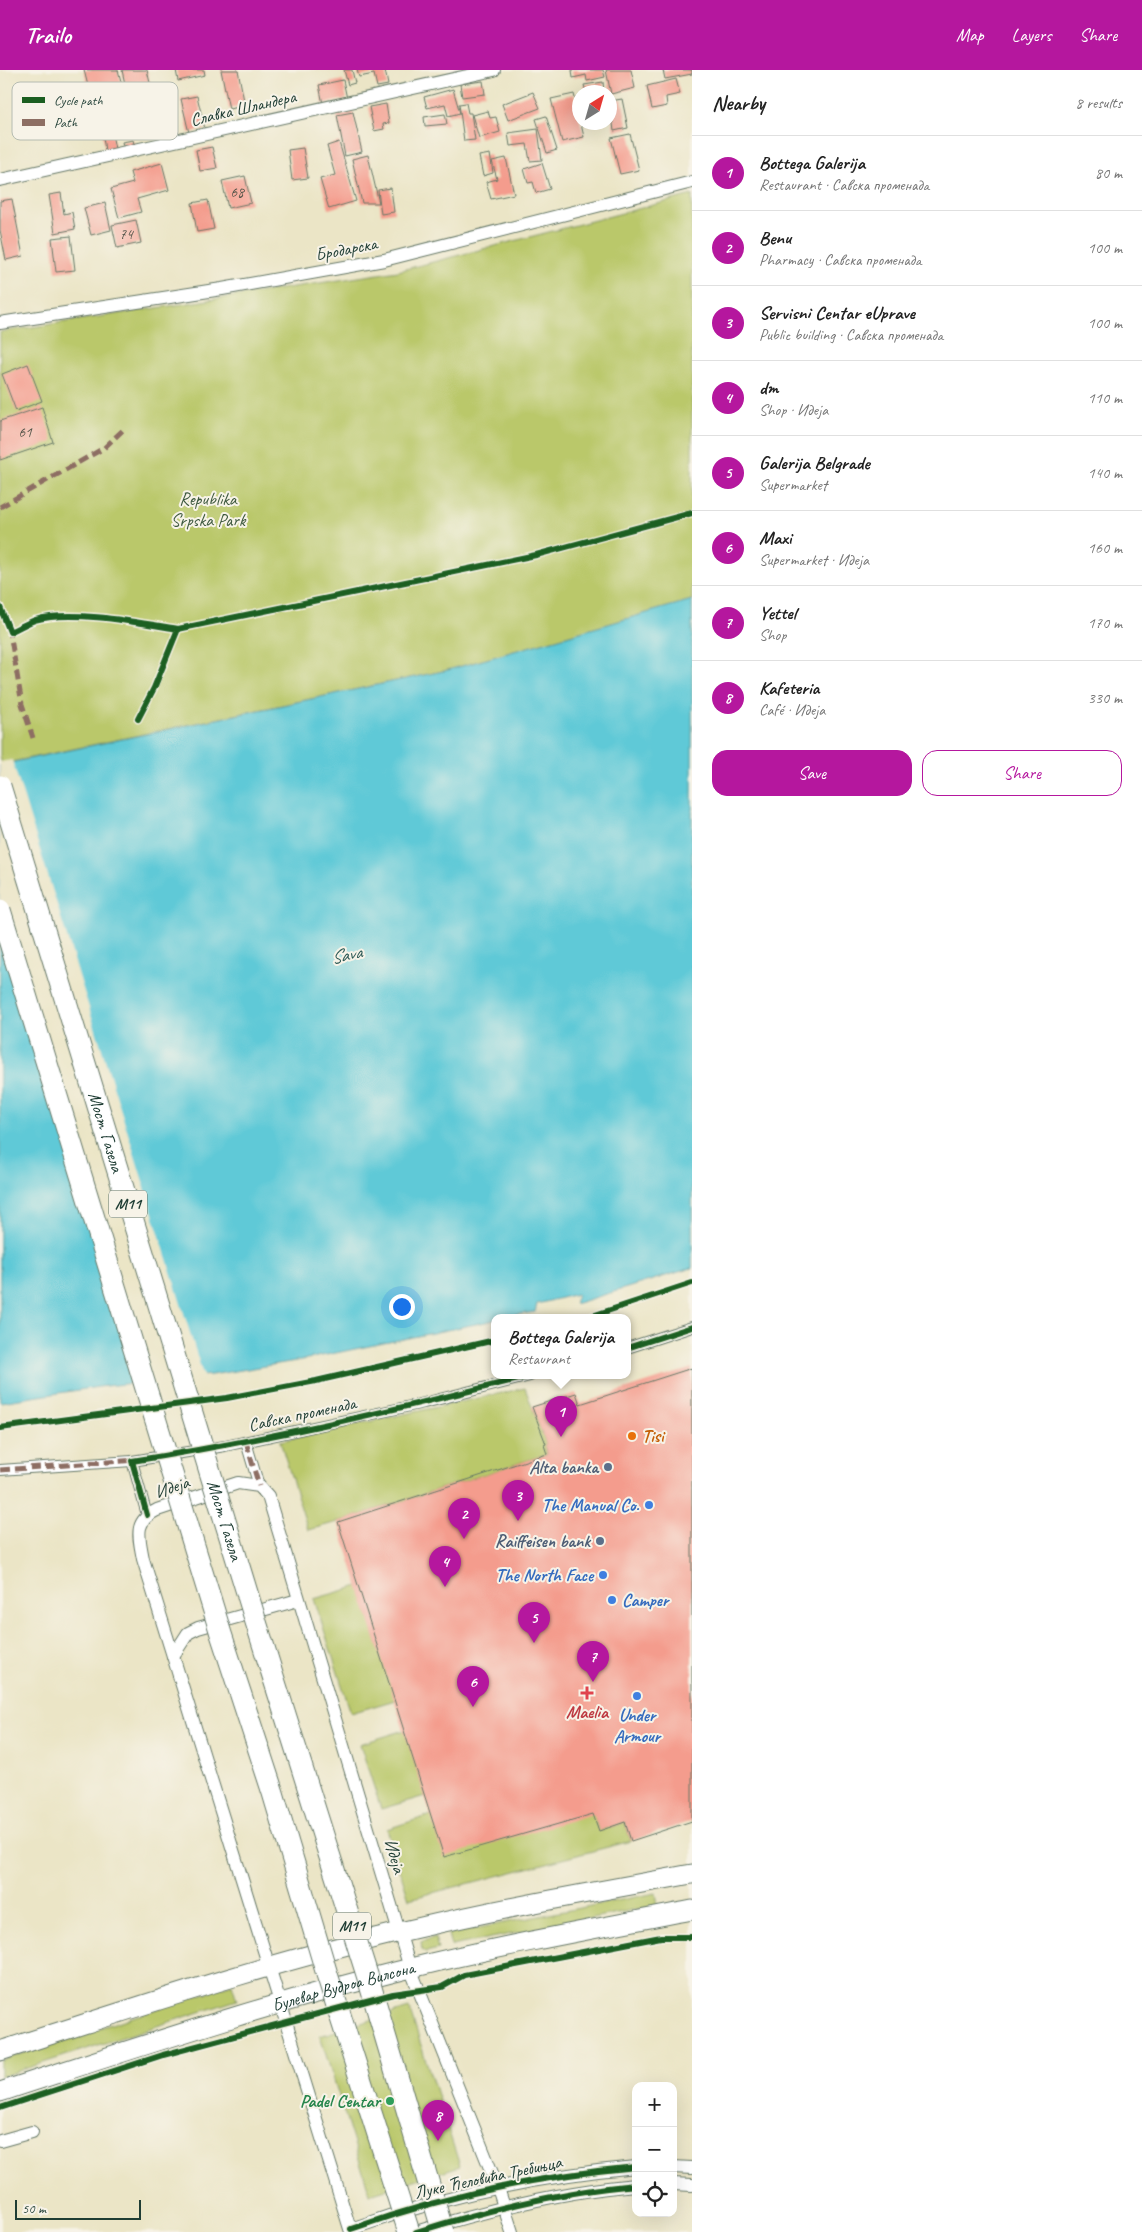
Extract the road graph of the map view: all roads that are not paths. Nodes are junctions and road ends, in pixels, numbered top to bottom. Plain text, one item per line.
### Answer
1 (494, 70) edge
2 (0, 180) edge
3 (692, 182) edge
4 (0, 323) edge
5 (0, 786) edge
6 (0, 910) edge
7 (692, 1327) edge
8 (631, 1347) edge
9 (518, 1379) edge
10 (246, 1442) junction
11 (132, 1461) junction
12 (0, 1470) edge
13 (259, 1486) junction
14 (147, 1515) junction
15 (298, 1600) junction
16 (174, 1656) junction
17 (692, 1874) edge
18 (692, 1910) edge
19 (399, 1932) junction
20 (268, 1967) junction
21 (410, 1968) junction
22 (280, 2004) junction
23 (0, 2051) edge
24 (0, 2092) edge
25 (32, 2132) dead end
26 (0, 2141) edge
27 (632, 2167) edge
28 (677, 2167) edge
29 (692, 2168) edge
30 (677, 2184) edge
31 (632, 2185) edge
32 (692, 2185) edge
33 (498, 2188) junction
34 (504, 2208) junction
35 (351, 2231) edge
36 (410, 2232) edge
37 (416, 2232) edge
38 (443, 2232) edge
39 (512, 2232) edge

1 - 2 street, Славка Шландера
3 - 4 street, Бродарска
5 - 38 highway, Мост Газела / M11, bridge
6 - 36 highway, Мост Газела / M11, bridge
7 - 8 street
9 - 10 street, Савска променада
10 - 11 street, Савска променада
10 - 13 street, Савска променада
11 - 12 street, Савска променада
11 - 14 street
13 - 14 street, Идеја
13 - 15 street, Идеја
14 - 16 street, Идеја
15 - 16 street
15 - 19 street, Идеја
16 - 20 street, Идеја
17 - 19 main road, Булевар Вудроа Вилсона
18 - 21 main road, Булевар Вудроа Вилсона
19 - 20 main road, Булевар Вудроа Вилсона
19 - 21 street, Идеја
20 - 22 street, Идеја
20 - 23 main road, Булевар Вудроа Вилсона
21 - 22 main road, Булевар Вудроа Вилсона
21 - 33 street, Идеја
22 - 24 main road, Булевар Вудроа Вилсона
22 - 35 street, Идеја
25 - 26 street
27 - 33 street, Луке Ћеловића Требињца
28 - 29 street
30 - 32 street
31 - 34 street, Луке Ћеловића Требињца
33 - 34 street, Идеја
33 - 35 street, Луке Ћеловића Требињца
34 - 37 street, Луке Ћеловића Требињца
34 - 39 street, Идеја

